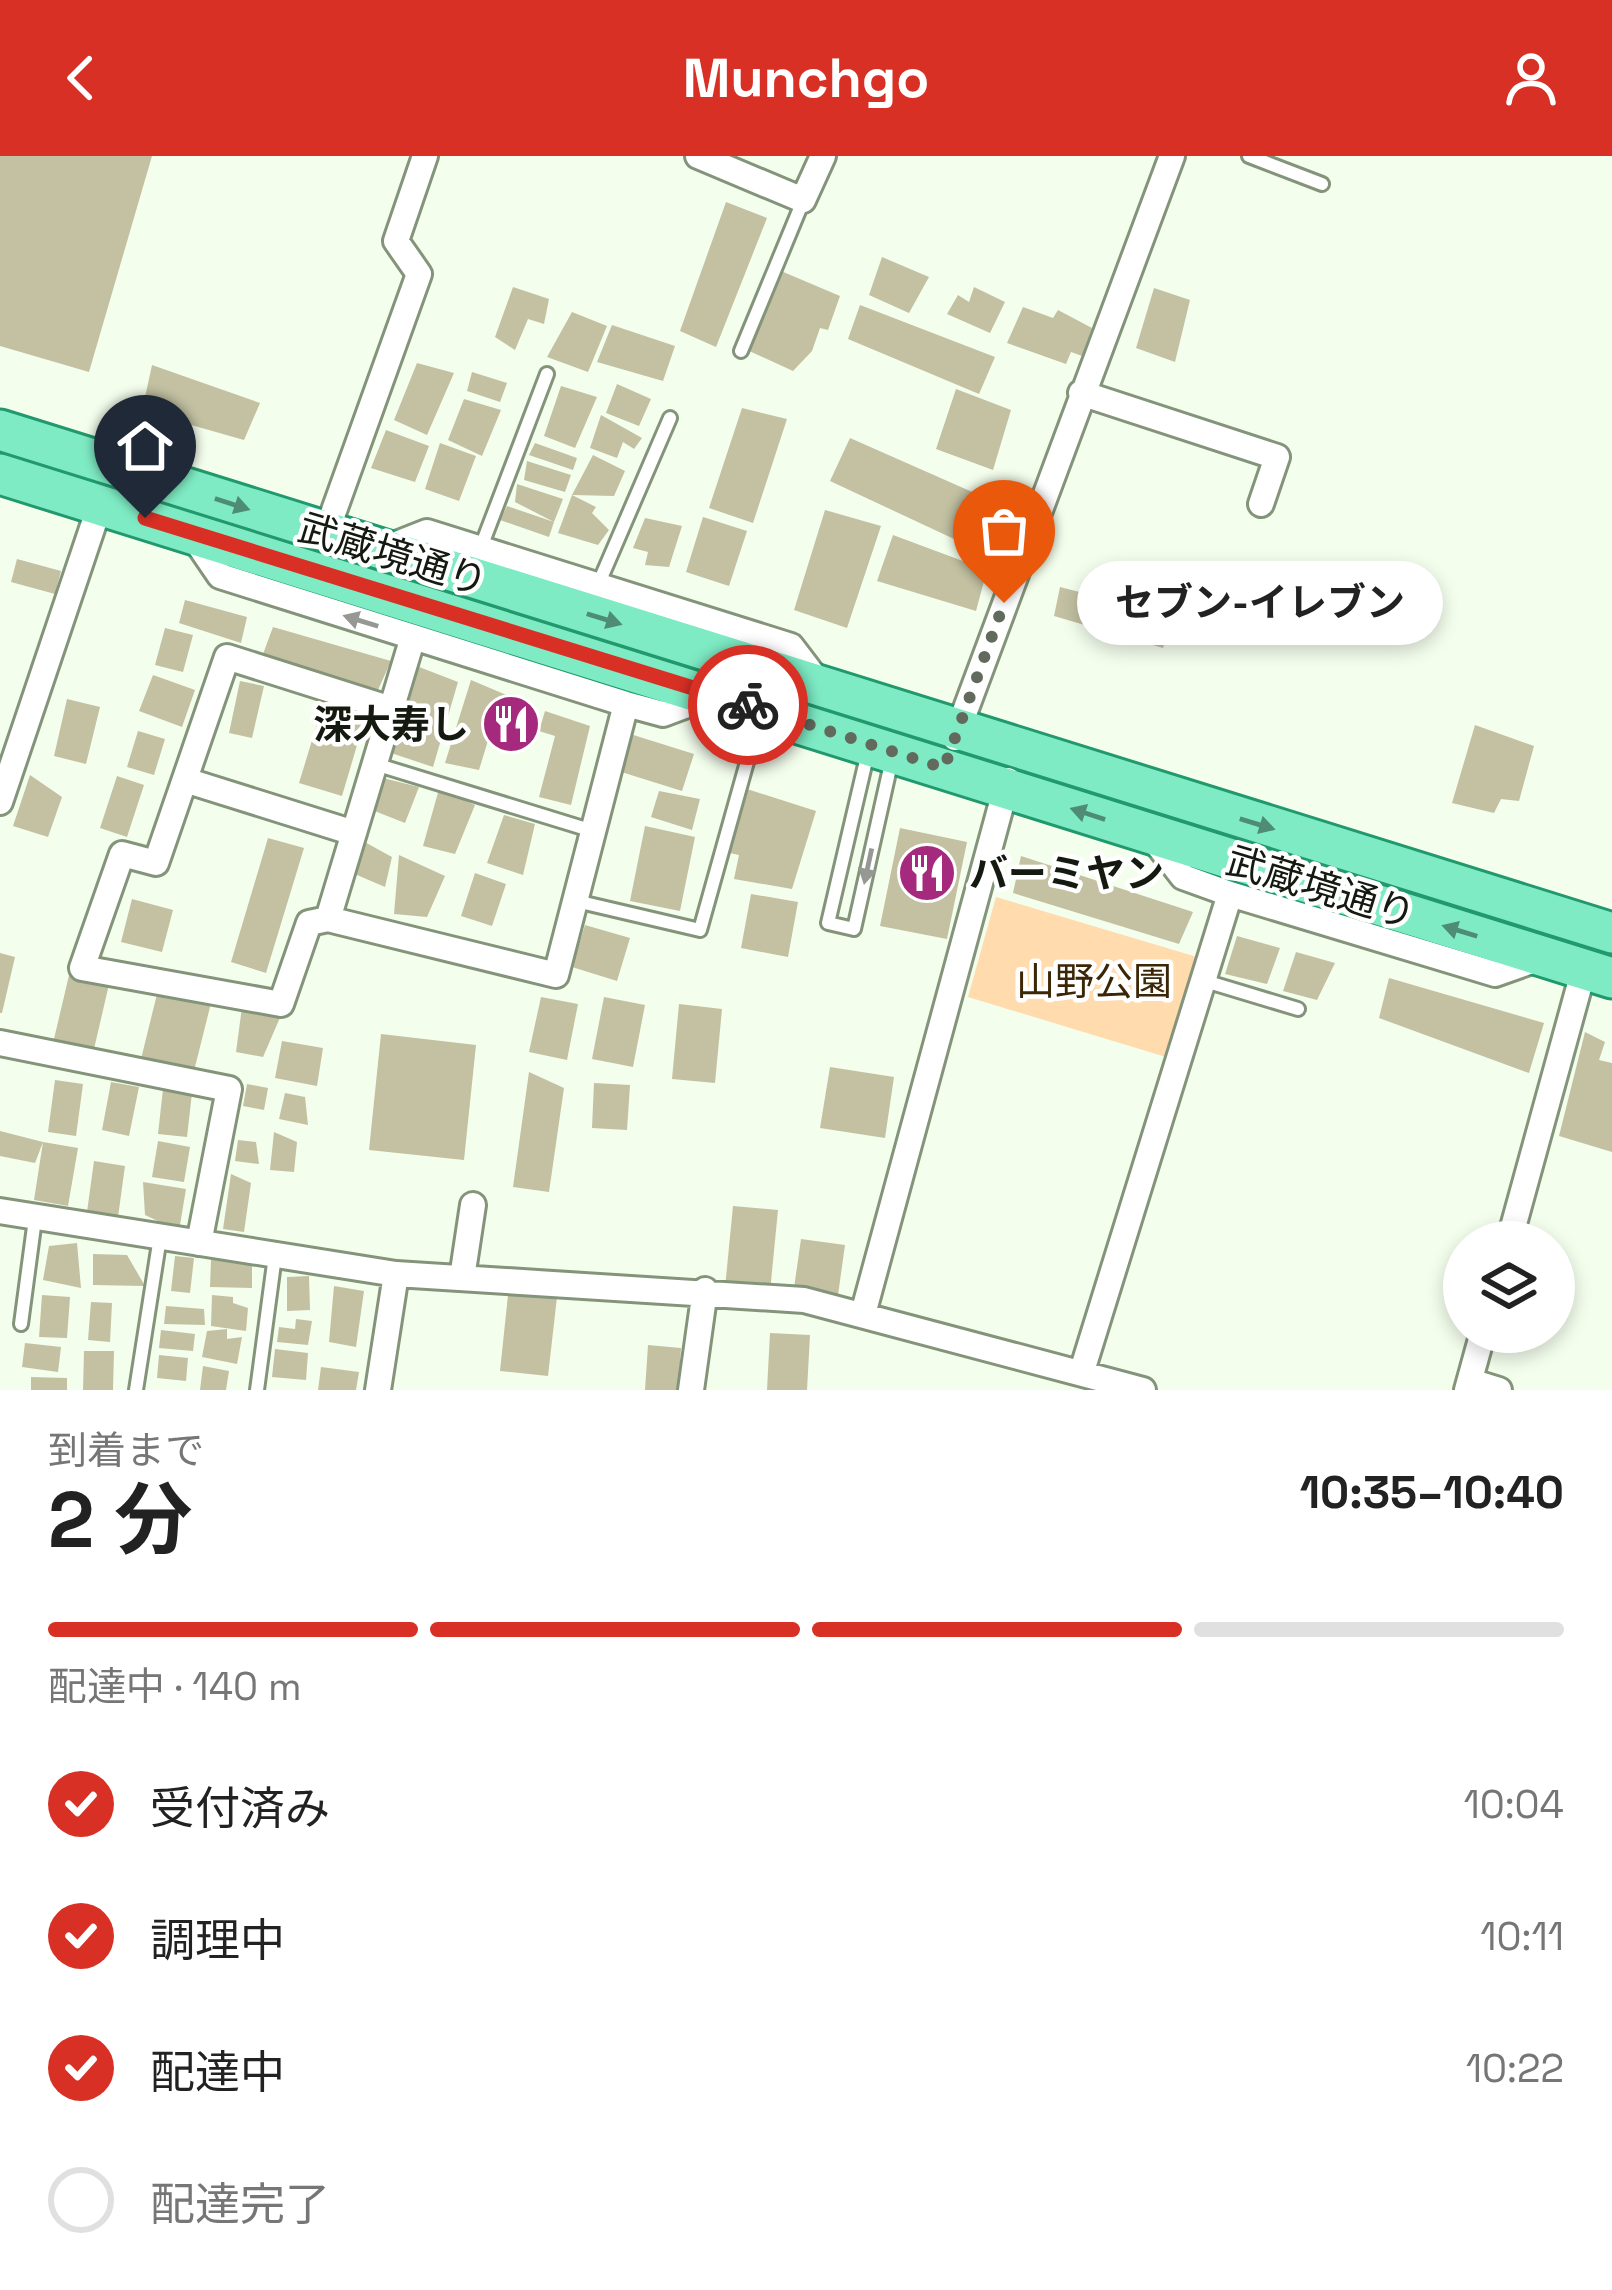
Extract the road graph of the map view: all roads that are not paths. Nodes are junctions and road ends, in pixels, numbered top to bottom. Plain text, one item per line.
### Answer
1 (425, 156) edge
2 (698, 156) edge
3 (823, 156) edge
4 (1172, 156) edge
5 (1249, 156) edge
6 (1322, 184) dead end
7 (803, 200) junction
8 (741, 352) dead end
9 (547, 374) dead end
10 (1081, 393) junction
11 (670, 418) dead end
12 (0, 430) edge
13 (49, 446) junction
14 (0, 474) edge
15 (100, 505) junction
16 (1261, 505) dead end
17 (190, 532) junction
18 (326, 533) junction
19 (481, 547) junction
20 (382, 550) junction
21 (598, 585) junction
22 (413, 637) junction
23 (823, 687) junction
24 (713, 696) junction
25 (626, 704) junction
26 (391, 709) junction
27 (762, 709) junction
28 (958, 729) junction
29 (881, 748) junction
30 (1017, 749) junction
31 (9, 751) edge
32 (375, 764) junction
33 (944, 768) junction
34 (184, 780) junction
35 (1005, 788) junction
36 (0, 802) edge
37 (593, 831) junction
38 (354, 833) junction
39 (1149, 833) junction
40 (1230, 894) junction
41 (576, 901) junction
42 (328, 919) junction
43 (1612, 933) edge
44 (1543, 957) junction
45 (1598, 974) edge
46 (1205, 980) junction
47 (1298, 1009) dead end
48 (0, 1043) edge
49 (472, 1205) dead end
50 (0, 1211) edge
51 (35, 1219) junction
52 (1516, 1221) edge
53 (160, 1236) junction
54 (199, 1243) junction
55 (275, 1256) junction
56 (396, 1274) junction
57 (463, 1278) junction
58 (705, 1290) junction
59 (863, 1314) junction
60 (21, 1324) dead end
61 (1478, 1353) edge
62 (1082, 1371) junction
63 (1107, 1385) edge
64 (1468, 1385) edge
65 (136, 1390) edge
66 (257, 1390) edge
67 (378, 1390) edge
68 (691, 1390) edge
69 (1143, 1390) edge
70 (1499, 1390) edge

1 - 18 street
2 - 7 street
3 - 7 street
4 - 10 street
5 - 6 lane
7 - 8 lane
9 - 19 lane
10 - 16 street
10 - 28 street
11 - 21 lane
12 - 13 main road, 武蔵境通り
13 - 15 main road
13 -> 18 main road, 武蔵境通り
14 - 15 main road, 武蔵境通り
15 - 17 main road, 武蔵境通り
15 - 31 street
22 -> 17 street
17 - 24 main road, 武蔵境通り
18 - 20 main road, 武蔵境通り
19 - 20 street
19 - 21 street
20 -> 23 main road, 武蔵境通り
21 - 23 street
22 - 25 street
22 - 26 street
23 - 28 main road, 武蔵境通り
24 - 25 street
24 - 27 main road, 武蔵境通り
25 - 37 street
26 - 32 street
26 - 34 street
27 - 29 main road, 武蔵境通り
27 - 41 lane
28 - 30 main road, 武蔵境通り
28 - 33 street
29 -> 29 lane
29 - 33 main road, 武蔵境通り
30 - 35 street
30 -> 43 main road, 武蔵境通り
31 - 36 street
32 - 37 lane
32 - 38 street
33 - 35 main road, 武蔵境通り
34 - 38 street
34 - 42 street
39 -> 35 main road, 武蔵境通り
35 - 59 street
37 - 41 street
38 - 42 street
39 - 40 street
44 -> 39 main road, 武蔵境通り
40 - 44 street
40 - 46 street
41 - 42 street
44 - 45 main road, 武蔵境通り
45 - 52 street
46 - 47 lane
46 - 62 street
48 - 54 street
49 - 57 street
50 - 51 street
51 - 53 street
51 - 60 lane
53 - 54 street
53 - 65 lane
54 - 55 street
55 - 56 street
55 - 66 lane
56 - 57 street
56 - 67 street
57 - 58 street
58 - 59 street
58 - 68 street
59 - 62 street
61 - 64 street
62 - 63 street
63 - 69 street
64 - 70 street

